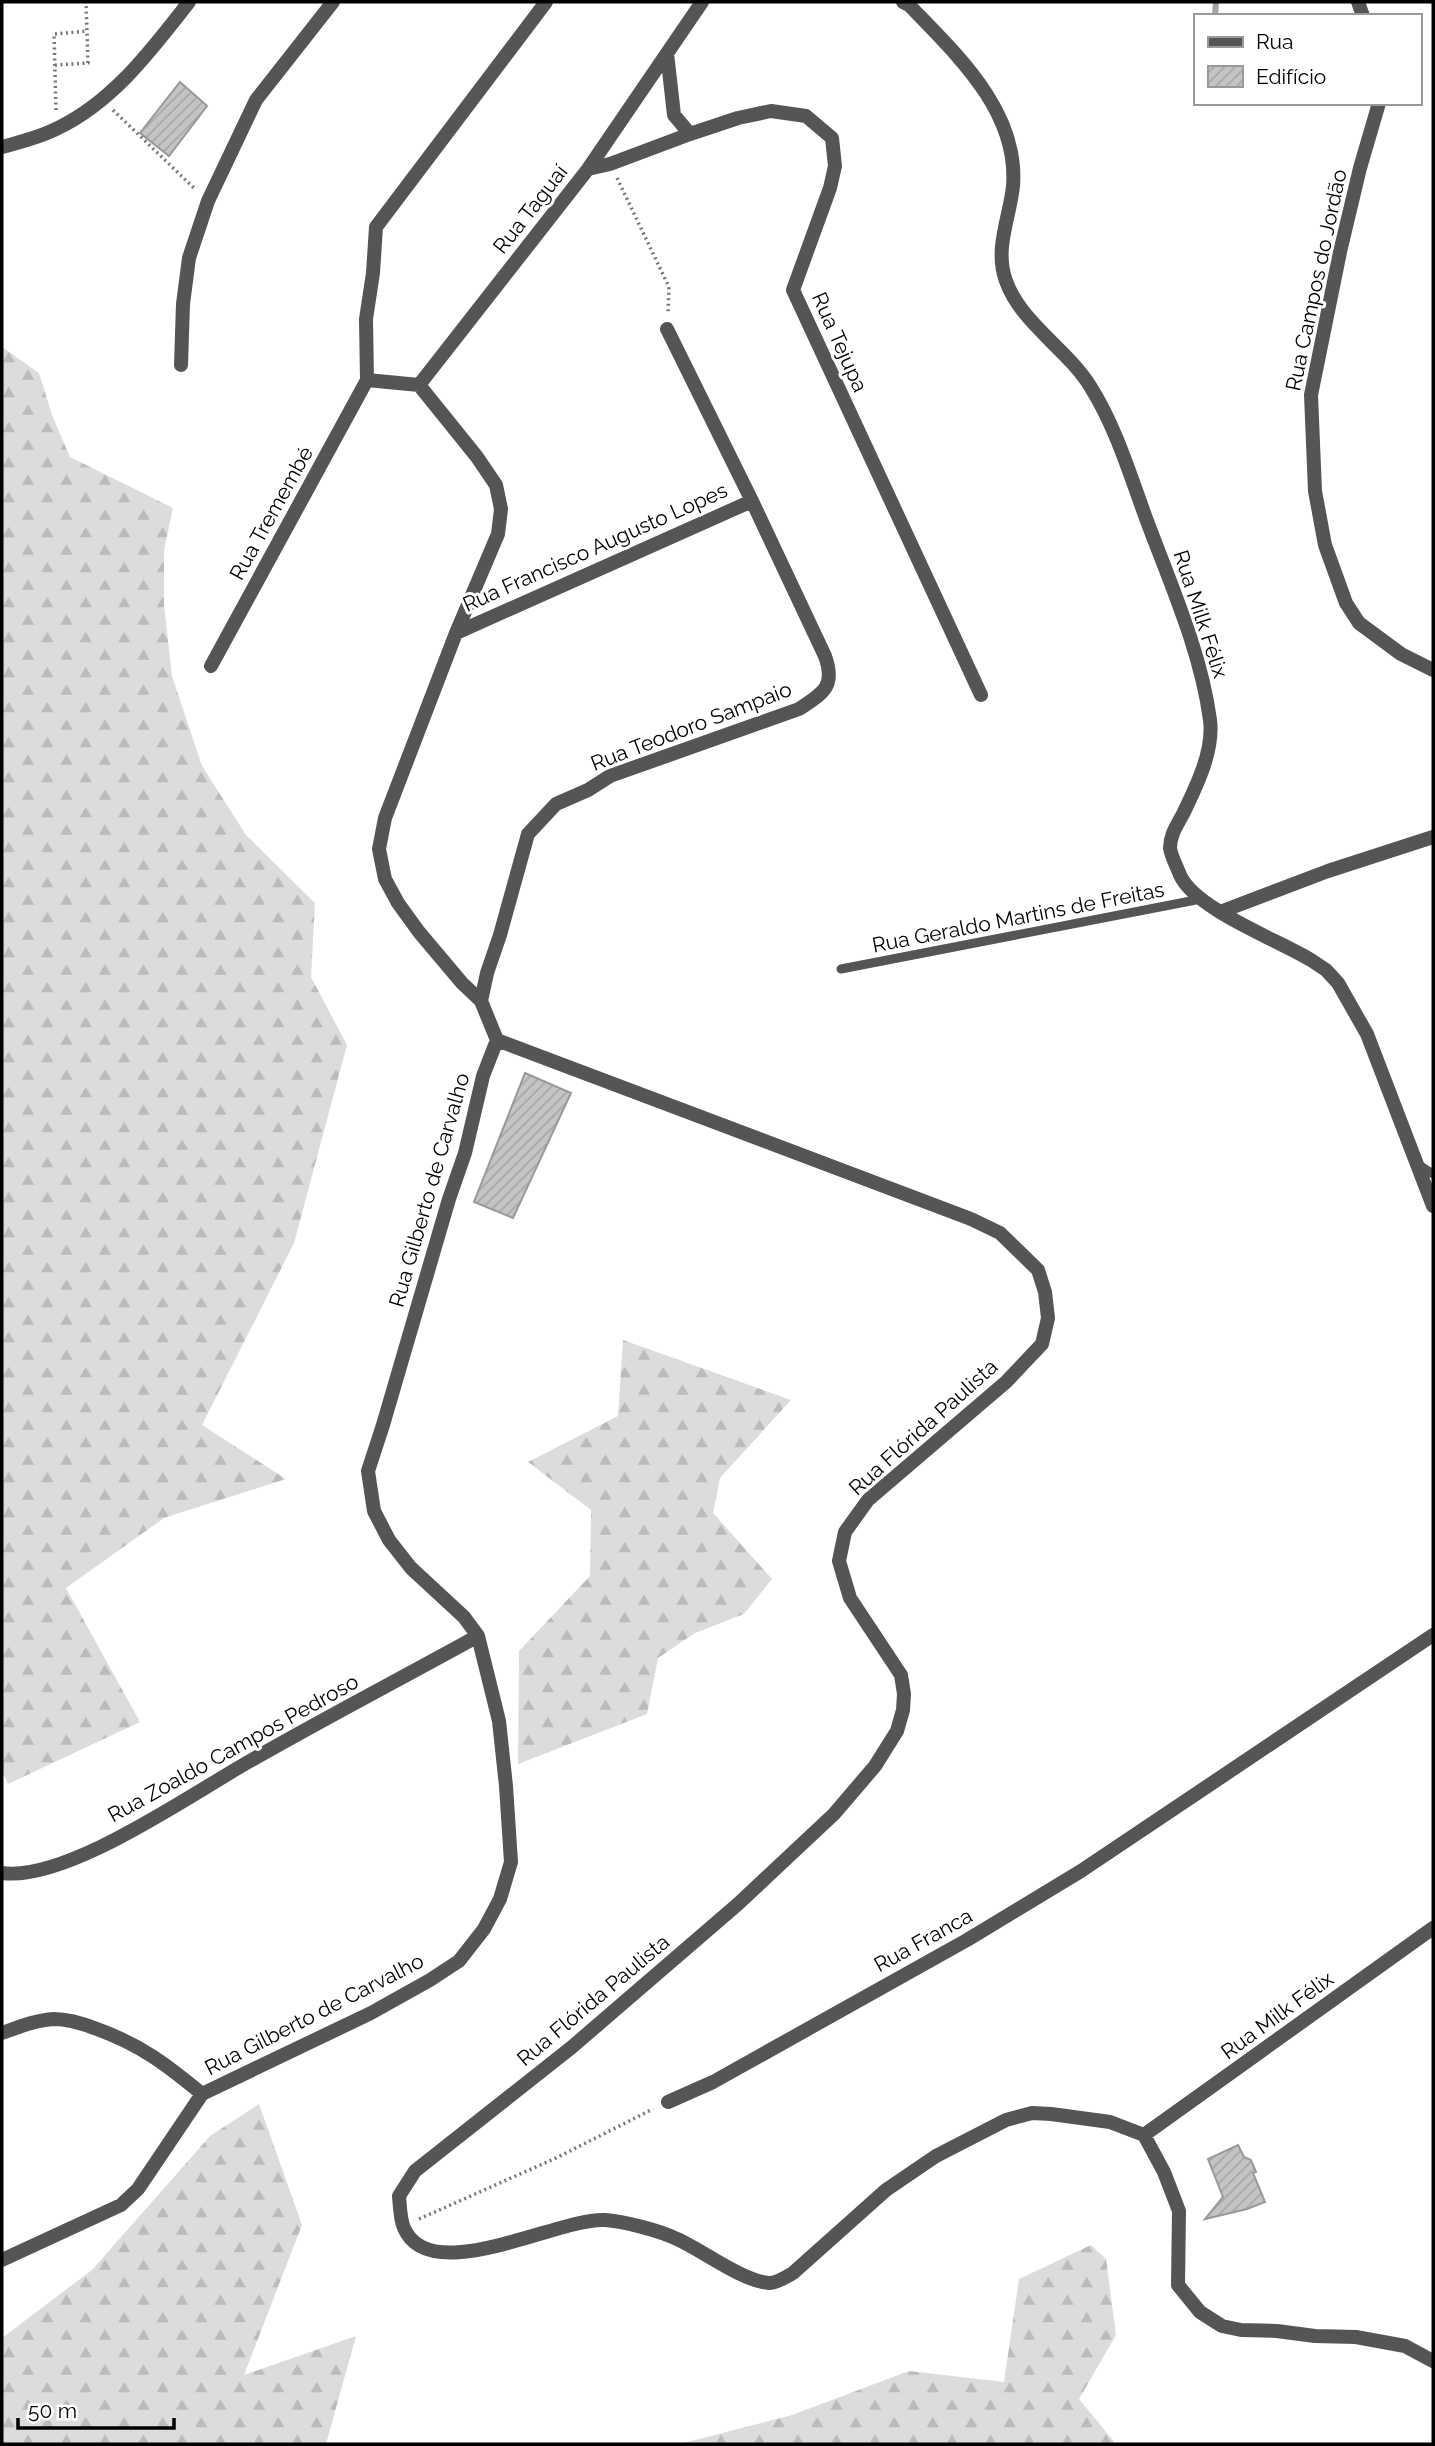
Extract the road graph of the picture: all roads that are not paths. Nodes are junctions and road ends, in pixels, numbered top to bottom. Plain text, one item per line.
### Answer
1 (189, 2) edge
2 (333, 2) edge
3 (546, 2) edge
4 (702, 2) edge
5 (903, 2) edge
6 (667, 53) junction
7 (1378, 105) edge
8 (690, 134) junction
9 (2, 147) edge
10 (588, 169) junction
11 (667, 329) road end
12 (181, 365) dead end
13 (367, 380) junction
14 (419, 386) junction
15 (752, 501) junction
16 (456, 633) junction
17 (211, 666) dead end
18 (1433, 670) edge
19 (981, 695) dead end
20 (1433, 837) edge
21 (1201, 899) junction
22 (1220, 912) junction
23 (841, 969) dead end
24 (481, 1001) junction
25 (497, 1040) junction
26 (1419, 1165) junction
27 (1433, 1174) edge
28 (1433, 1206) edge
29 (1433, 1635) edge
30 (478, 1636) junction
31 (2, 1873) edge
32 (1433, 1928) edge
33 (2, 2033) edge
34 (202, 2094) junction
35 (668, 2102) road end
36 (1144, 2135) junction
37 (2, 2260) edge
38 (1433, 2361) edge

1 - 9 street
2 - 12 street
3 - 13 street
4 - 6 street
5 - 21 street, Rua Milk Félix
6 - 8 street
6 - 10 street, Rua Taguaí
7 - 18 street, Rua Campos do Jordão
8 - 10 street, Rua Tejupa
8 - 19 street, Rua Tejupa
10 - 14 street, Rua Taguaí
11 - 15 street, Rua Teodoro Sampaio
13 - 14 street
13 - 17 street, Rua Tremembé
14 - 16 street
15 - 16 street, Rua Francisco Augusto Lopes
15 - 24 street, Rua Teodoro Sampaio
16 - 24 street
20 - 22 street
21 - 22 street, Rua Milk Félix
21 - 23 lane, Rua Geraldo Martins de Freitas
22 - 26 street, Rua Milk Félix
24 - 25 street
25 - 30 street, Rua Gilberto de Carvalho
25 - 36 street, Rua Flórida Paulista
26 - 27 lane
26 - 28 street, Rua Milk Félix
29 - 35 street, Rua Franca
30 - 31 street, Rua Zoaldo Campos Pedroso
30 - 34 street, Rua Gilberto de Carvalho
32 - 36 street, Rua Milk Félix
33 - 34 street
34 - 37 street, Rua Gilberto de Carvalho
36 - 38 street

